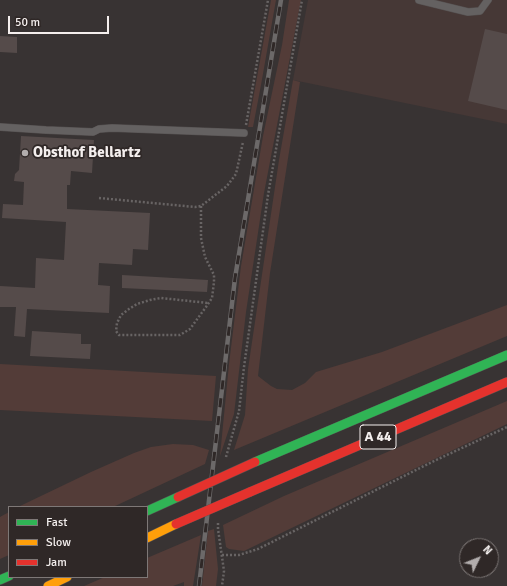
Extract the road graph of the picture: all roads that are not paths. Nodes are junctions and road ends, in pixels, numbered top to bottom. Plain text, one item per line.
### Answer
1 (419, 0) edge
2 (488, 0) edge
3 (0, 127) edge
4 (244, 133) dead end
5 (507, 355) edge
6 (507, 382) edge
7 (148, 511) edge
8 (148, 538) edge
9 (65, 578) edge
10 (48, 586) edge

1 - 2 lane
3 - 4 lane
5 - 7 highway, A 44, bridge
6 - 8 highway, A 44, bridge
9 - 10 highway

